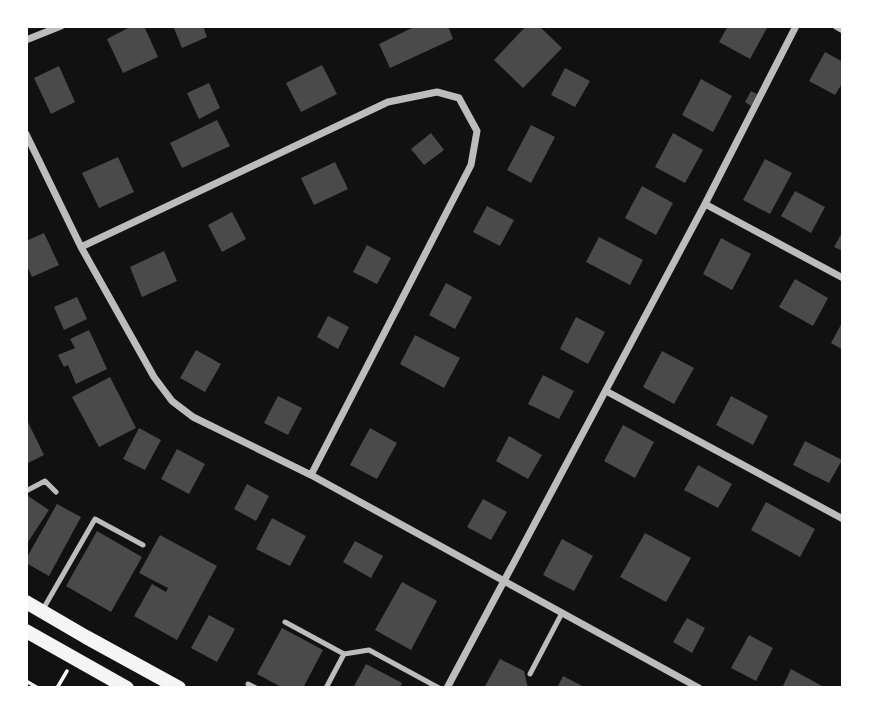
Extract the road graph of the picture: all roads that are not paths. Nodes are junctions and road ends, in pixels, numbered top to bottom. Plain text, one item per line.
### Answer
1 (61, 26) edge
2 (796, 26) edge
3 (835, 26) edge
4 (843, 30) edge
5 (26, 40) edge
6 (26, 134) edge
7 (705, 204) junction
8 (81, 247) junction
9 (843, 278) edge
10 (606, 391) junction
11 (311, 475) junction
12 (26, 491) edge
13 (56, 492) dead end
14 (843, 519) edge
15 (143, 545) dead end
16 (505, 581) junction
17 (26, 602) edge
18 (42, 612) junction
19 (562, 612) junction
20 (285, 622) dead end
21 (26, 631) edge
22 (344, 654) junction
23 (530, 674) dead end
24 (248, 684) dead end
25 (127, 688) edge
26 (179, 688) edge
27 (256, 688) edge
28 (326, 688) edge
29 (439, 688) edge
30 (447, 688) edge
31 (699, 688) edge

1 - 5 street
2 - 7 street
3 - 4 street
6 - 8 street
7 - 9 street
7 - 10 street
8 - 11 street
8 - 11 street
10 - 14 street
10 - 16 street
11 - 16 street
12 - 13 lane
15 - 18 lane
16 - 19 street
16 - 30 street
17 - 18 main road
18 - 26 main road
19 - 23 lane
19 - 31 street
20 - 22 lane
21 - 25 main road
22 - 28 lane
22 - 29 lane
24 - 27 lane

